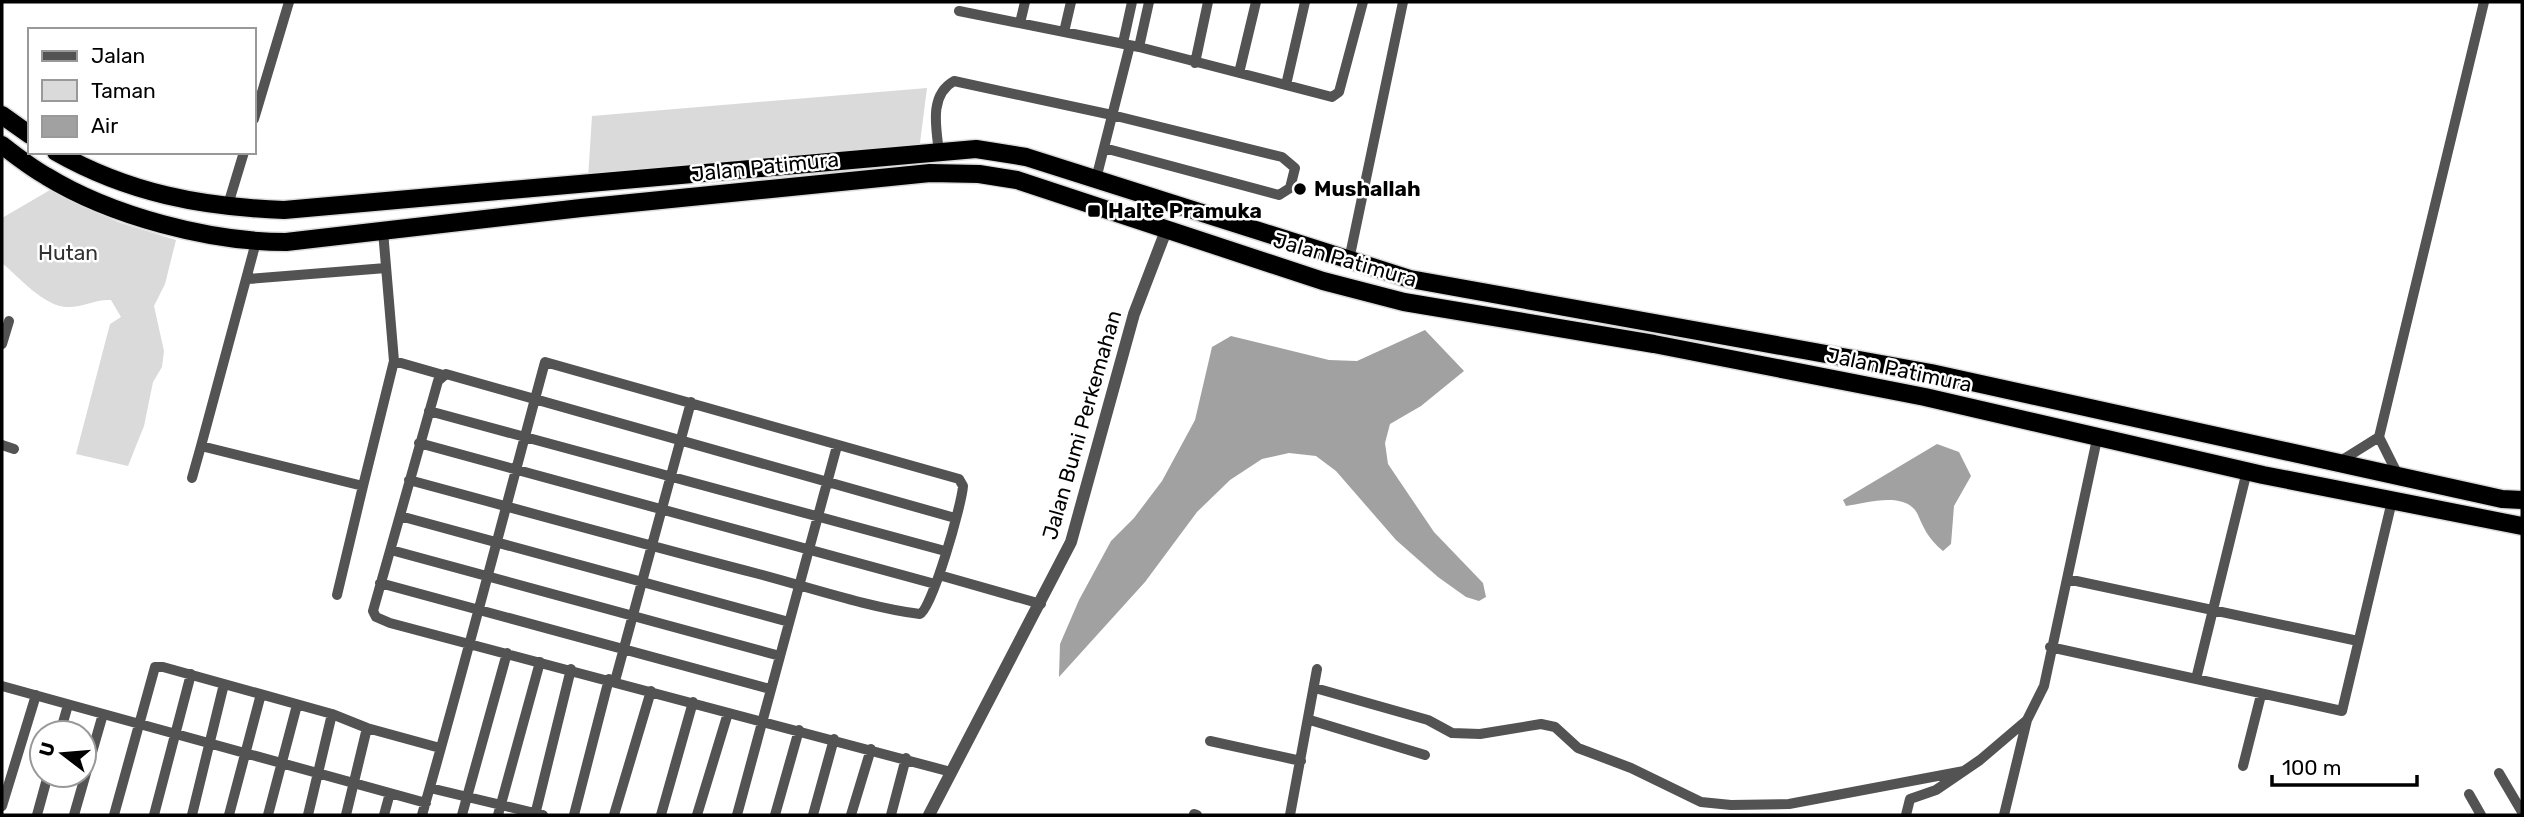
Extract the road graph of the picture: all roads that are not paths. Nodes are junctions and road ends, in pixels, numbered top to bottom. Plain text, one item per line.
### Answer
1 (289, 2) edge
2 (977, 2) edge
3 (1025, 2) edge
4 (1071, 2) edge
5 (1132, 2) edge
6 (1149, 2) edge
7 (1208, 2) edge
8 (1256, 2) edge
9 (1305, 2) edge
10 (1363, 2) edge
11 (1403, 2) edge
12 (2484, 2) edge
13 (960, 11) dead end
14 (975, 14) junction
15 (1020, 23) junction
16 (1065, 32) junction
17 (1130, 45) junction
18 (1195, 63) junction
19 (1239, 73) junction
20 (1286, 85) junction
21 (256, 112) edge
22 (2, 115) edge
23 (1112, 115) junction
24 (28, 134) edge
25 (2, 145) edge
26 (1104, 148) junction
27 (940, 152) junction
28 (60, 154) edge
29 (243, 154) edge
30 (758, 170) junction
31 (1096, 179) junction
32 (761, 192) junction
33 (227, 208) junction
34 (1167, 228) junction
35 (383, 231) junction
36 (256, 242) junction
37 (1349, 260) junction
38 (386, 268) junction
39 (248, 279) junction
40 (9, 321) dead end
41 (2, 344) edge
42 (394, 361) junction
43 (443, 375) junction
44 (536, 398) junction
45 (691, 402) junction
46 (429, 411) junction
47 (525, 437) junction
48 (2379, 437) junction
49 (2097, 439) junction
50 (680, 442) junction
51 (419, 443) junction
52 (2, 445) edge
53 (2253, 445) junction
54 (201, 446) junction
55 (836, 446) junction
56 (14, 449) dead end
57 (2339, 462) junction
58 (516, 470) junction
59 (2247, 471) junction
60 (2398, 475) junction
61 (671, 476) junction
62 (192, 478) dead end
63 (409, 480) junction
64 (827, 481) junction
65 (363, 486) junction
66 (2522, 500) edge
67 (2392, 501) junction
68 (506, 506) junction
69 (662, 509) junction
70 (400, 516) junction
71 (817, 516) junction
72 (955, 518) junction
73 (2522, 526) edge
74 (496, 542) junction
75 (652, 546) junction
76 (809, 547) junction
77 (391, 550) junction
78 (945, 551) junction
79 (487, 576) junction
80 (2067, 579) junction
81 (937, 580) junction
82 (642, 582) junction
83 (380, 583) junction
84 (799, 585) junction
85 (337, 595) dead end
86 (1041, 604) junction
87 (2213, 608) junction
88 (478, 610) junction
89 (633, 616) junction
90 (789, 622) junction
91 (2358, 641) junction
92 (469, 642) junction
93 (2050, 647) junction
94 (623, 650) junction
95 (507, 653) junction
96 (779, 656) junction
97 (540, 662) junction
98 (572, 669) junction
99 (1317, 669) dead end
100 (191, 674) junction
101 (2196, 679) junction
102 (612, 680) junction
103 (224, 684) junction
104 (2, 687) edge
105 (1315, 688) junction
106 (770, 690) junction
107 (651, 691) junction
108 (261, 694) junction
109 (36, 695) junction
110 (2261, 695) junction
111 (693, 702) junction
112 (68, 705) junction
113 (297, 705) junction
114 (728, 713) junction
115 (103, 714) junction
116 (332, 714) junction
117 (64, 719) edge
118 (1310, 720) junction
119 (2027, 720) junction
120 (762, 721) junction
121 (138, 723) junction
122 (368, 728) junction
123 (799, 730) junction
124 (177, 734) junction
125 (834, 739) junction
126 (1210, 741) dead end
127 (212, 744) junction
128 (440, 748) junction
129 (871, 749) junction
130 (247, 753) junction
131 (1425, 755) dead end
132 (906, 758) junction
133 (1301, 761) junction
134 (282, 763) junction
135 (2243, 766) dead end
136 (1964, 771) junction
137 (951, 772) junction
138 (2499, 773) dead end
139 (320, 774) junction
140 (355, 783) junction
141 (430, 788) junction
142 (44, 789) edge
143 (390, 793) junction
144 (2469, 794) dead end
145 (467, 797) junction
146 (426, 803) junction
147 (2, 806) edge
148 (499, 810) edge
149 (2522, 812) edge
150 (37, 815) edge
151 (74, 815) edge
152 (114, 815) edge
153 (154, 815) edge
154 (192, 815) edge
155 (229, 815) edge
156 (268, 815) edge
157 (308, 815) edge
158 (346, 815) edge
159 (384, 815) edge
160 (422, 815) edge
161 (462, 815) edge
162 (538, 815) edge
163 (573, 815) edge
164 (614, 815) edge
165 (661, 815) edge
166 (697, 815) edge
167 (737, 815) edge
168 (775, 815) edge
169 (813, 815) edge
170 (851, 815) edge
171 (891, 815) edge
172 (929, 815) edge
173 (1290, 815) edge
174 (1906, 815) edge
175 (2004, 815) edge
176 (2481, 815) edge

1 - 21 street
2 - 14 street
3 - 15 street
4 - 16 street
5 - 17 street
6 - 17 street
7 - 18 street
8 - 19 street
9 - 20 street
10 - 20 street
11 - 37 street
12 - 48 street
13 - 14 street
14 - 15 street
15 - 16 street
16 - 17 street
17 - 18 street
17 - 23 street
18 - 19 street
19 - 20 street
22 - 24 highway
23 - 26 street
23 - 26 street
23 - 27 street
25 - 36 highway, Jalan Patimura
26 - 31 street
27 - 30 highway, Jalan Patimura
27 - 31 highway, Jalan Patimura
28 - 33 highway, Jalan Patimura
29 - 33 street
30 - 32 highway
30 - 33 highway, Jalan Patimura
31 - 37 highway, Jalan Patimura
32 - 34 highway, Jalan Patimura
32 - 35 highway, Jalan Patimura
34 - 49 highway, Jalan Patimura
34 - 86 street, Jalan Bumi Perkemahan
35 - 36 highway, Jalan Patimura
35 - 38 street
36 - 39 street
37 - 53 highway, Jalan Patimura
38 - 39 street
38 - 42 street
39 - 54 street
40 - 41 street
42 - 43 street
42 - 65 street
43 - 44 street
43 - 46 street
44 - 45 street
44 - 47 street
44 - 50 street
45 - 50 street
45 - 55 street
46 - 47 street
46 - 51 street
47 - 58 street
47 - 61 street
48 - 57 street
48 - 60 street
49 - 59 highway, Jalan Patimura
49 - 80 street
50 - 61 street
50 - 64 street
51 - 58 street
51 - 63 street
52 - 56 street
53 - 57 highway, Jalan Patimura
53 - 59 highway
54 - 62 street
54 - 65 street
55 - 64 street
55 - 72 street
57 - 60 highway, Jalan Patimura
58 - 68 street
58 - 69 street
59 - 67 highway, Jalan Patimura
59 - 87 street
60 - 66 highway, Jalan Patimura
61 - 69 street
61 - 71 street
63 - 68 street
63 - 70 street
64 - 71 street
64 - 72 street
65 - 85 street
67 - 73 highway, Jalan Patimura
67 - 91 street
68 - 74 street
68 - 75 street
69 - 75 street
69 - 76 street
70 - 74 street
70 - 77 street
71 - 76 street
71 - 78 street
72 - 78 street
74 - 79 street
74 - 82 street
75 - 82 street
75 - 84 street
76 - 81 street
76 - 84 street
77 - 79 street
77 - 83 street
78 - 81 street
79 - 88 street
79 - 89 street
80 - 87 street
80 - 93 street
81 - 84 street
81 - 86 street
82 - 89 street
82 - 90 street
83 - 88 street
83 - 92 street
84 - 90 street
86 - 137 street, Jalan Bumi Perkemahan
87 - 91 street
87 - 101 street
88 - 92 street
88 - 94 street
89 - 94 street
89 - 96 street
90 - 96 street
91 - 110 street
92 - 95 street
92 - 128 street
93 - 101 street
93 - 119 street
94 - 102 street
94 - 106 street
95 - 97 street
95 - 145 street
96 - 106 street
97 - 98 street
97 - 148 street
98 - 102 street
98 - 162 street
99 - 105 street
100 - 103 street
100 - 121 street
100 - 124 street
101 - 110 street
102 - 107 street
102 - 163 street
103 - 108 street
103 - 127 street
104 - 109 street
105 - 118 street
105 - 136 street
106 - 120 street
107 - 111 street
107 - 164 street
108 - 113 street
108 - 130 street
109 - 112 street
109 - 147 street
110 - 135 street
111 - 114 street
111 - 165 street
112 - 115 street
112 - 117 street
113 - 116 street
113 - 134 street
114 - 120 street
114 - 166 street
115 - 121 street
115 - 151 street
116 - 122 street
116 - 139 street
118 - 131 street
118 - 133 street
119 - 136 street
119 - 175 street
120 - 123 street
120 - 167 street
121 - 124 street
121 - 152 street
122 - 128 street
122 - 140 street
123 - 125 street
123 - 168 street
124 - 127 street
124 - 153 street
125 - 129 street
125 - 169 street
126 - 133 street
127 - 130 street
127 - 154 street
128 - 141 street
129 - 132 street
129 - 170 street
130 - 134 street
130 - 155 street
132 - 137 street
132 - 171 street
133 - 173 street
134 - 139 street
134 - 156 street
136 - 174 street
137 - 172 street, Jalan Bumi Perkemahan
138 - 149 street
139 - 140 street
139 - 157 street
140 - 143 street
140 - 158 street
141 - 145 street
141 - 146 street
142 - 150 street
143 - 146 street
143 - 159 street
144 - 176 street
145 - 148 street
145 - 161 street
146 - 160 street
148 - 162 street

